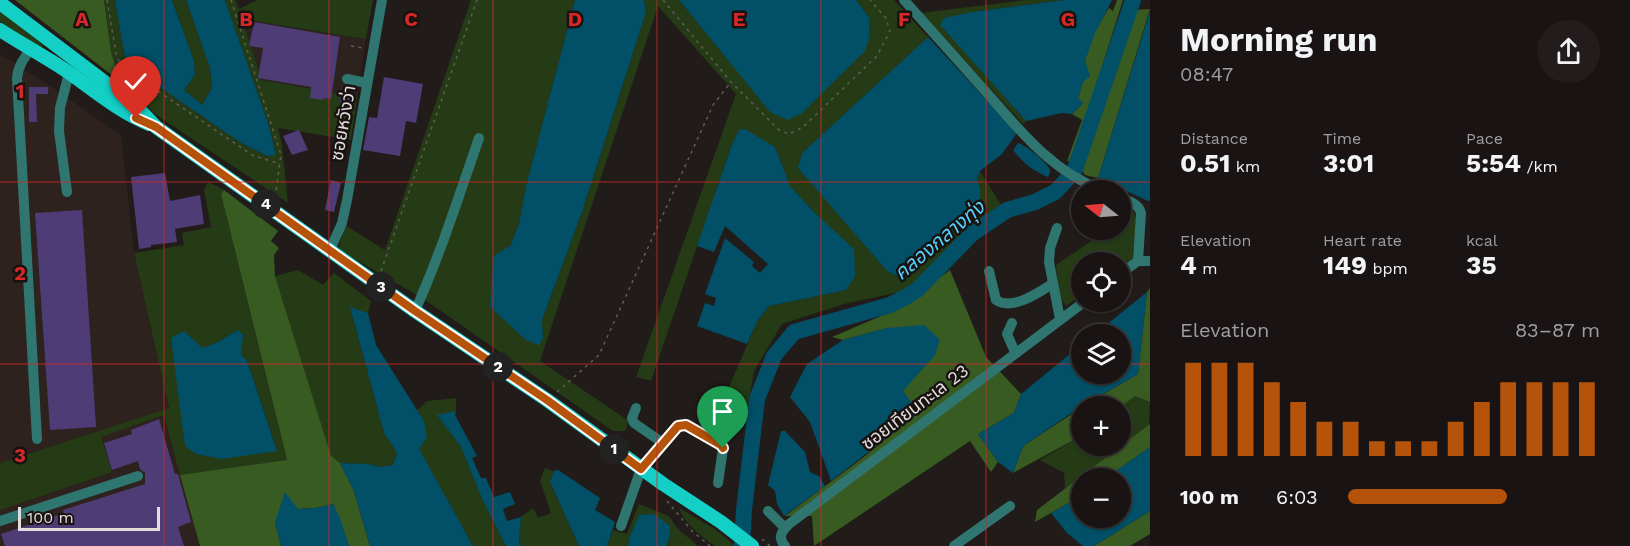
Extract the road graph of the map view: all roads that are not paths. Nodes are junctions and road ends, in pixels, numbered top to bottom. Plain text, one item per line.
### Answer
1 (382, 0) edge
2 (904, 0) edge
3 (0, 3) edge
4 (0, 30) edge
5 (31, 49) junction
6 (69, 73) junction
7 (347, 79) dead end
8 (367, 83) junction
9 (156, 127) junction
10 (479, 138) dead end
11 (1080, 180) edge
12 (67, 192) dead end
13 (1131, 203) edge
14 (1057, 228) dead end
15 (330, 250) junction
16 (1138, 261) junction
17 (1150, 261) edge
18 (1131, 266) edge
19 (989, 271) dead end
20 (1053, 284) junction
21 (415, 311) junction
22 (1071, 311) edge
23 (1060, 319) junction
24 (1012, 323) dead end
25 (1015, 352) junction
26 (636, 408) dead end
27 (37, 440) dead end
28 (663, 443) junction
29 (641, 469) junction
30 (138, 476) dead end
31 (718, 483) dead end
32 (1011, 506) dead end
33 (768, 511) dead end
34 (0, 521) edge
35 (621, 526) dead end
36 (785, 528) junction
37 (968, 536) junction
38 (752, 546) edge
39 (785, 546) edge
40 (954, 546) edge
41 (977, 546) edge

1 - 8 street, ซอยหวังว่า
2 - 11 street
3 - 9 main road
4 - 5 main road
5 - 6 main road
5 - 27 street
6 - 9 main road
6 - 12 street
7 - 8 street
8 - 15 street, ซอยหวังว่า
9 - 15 main road
10 - 21 street
13 - 16 street
14 - 20 street
15 - 21 main road
16 - 17 street
16 - 18 street
19 - 20 street
20 - 23 street
21 - 29 main road
22 - 23 street, ซอยเทียนทะเล 23
23 - 25 street, ซอยเทียนทะเล 23
24 - 25 street
25 - 36 street, ซอยเทียนทะเล 23
26 - 28 street
28 - 29 street
28 - 31 street
29 - 35 street
29 - 38 main road
30 - 34 street
32 - 37 street
33 - 36 street
36 - 39 street
37 - 40 street
37 - 41 street

